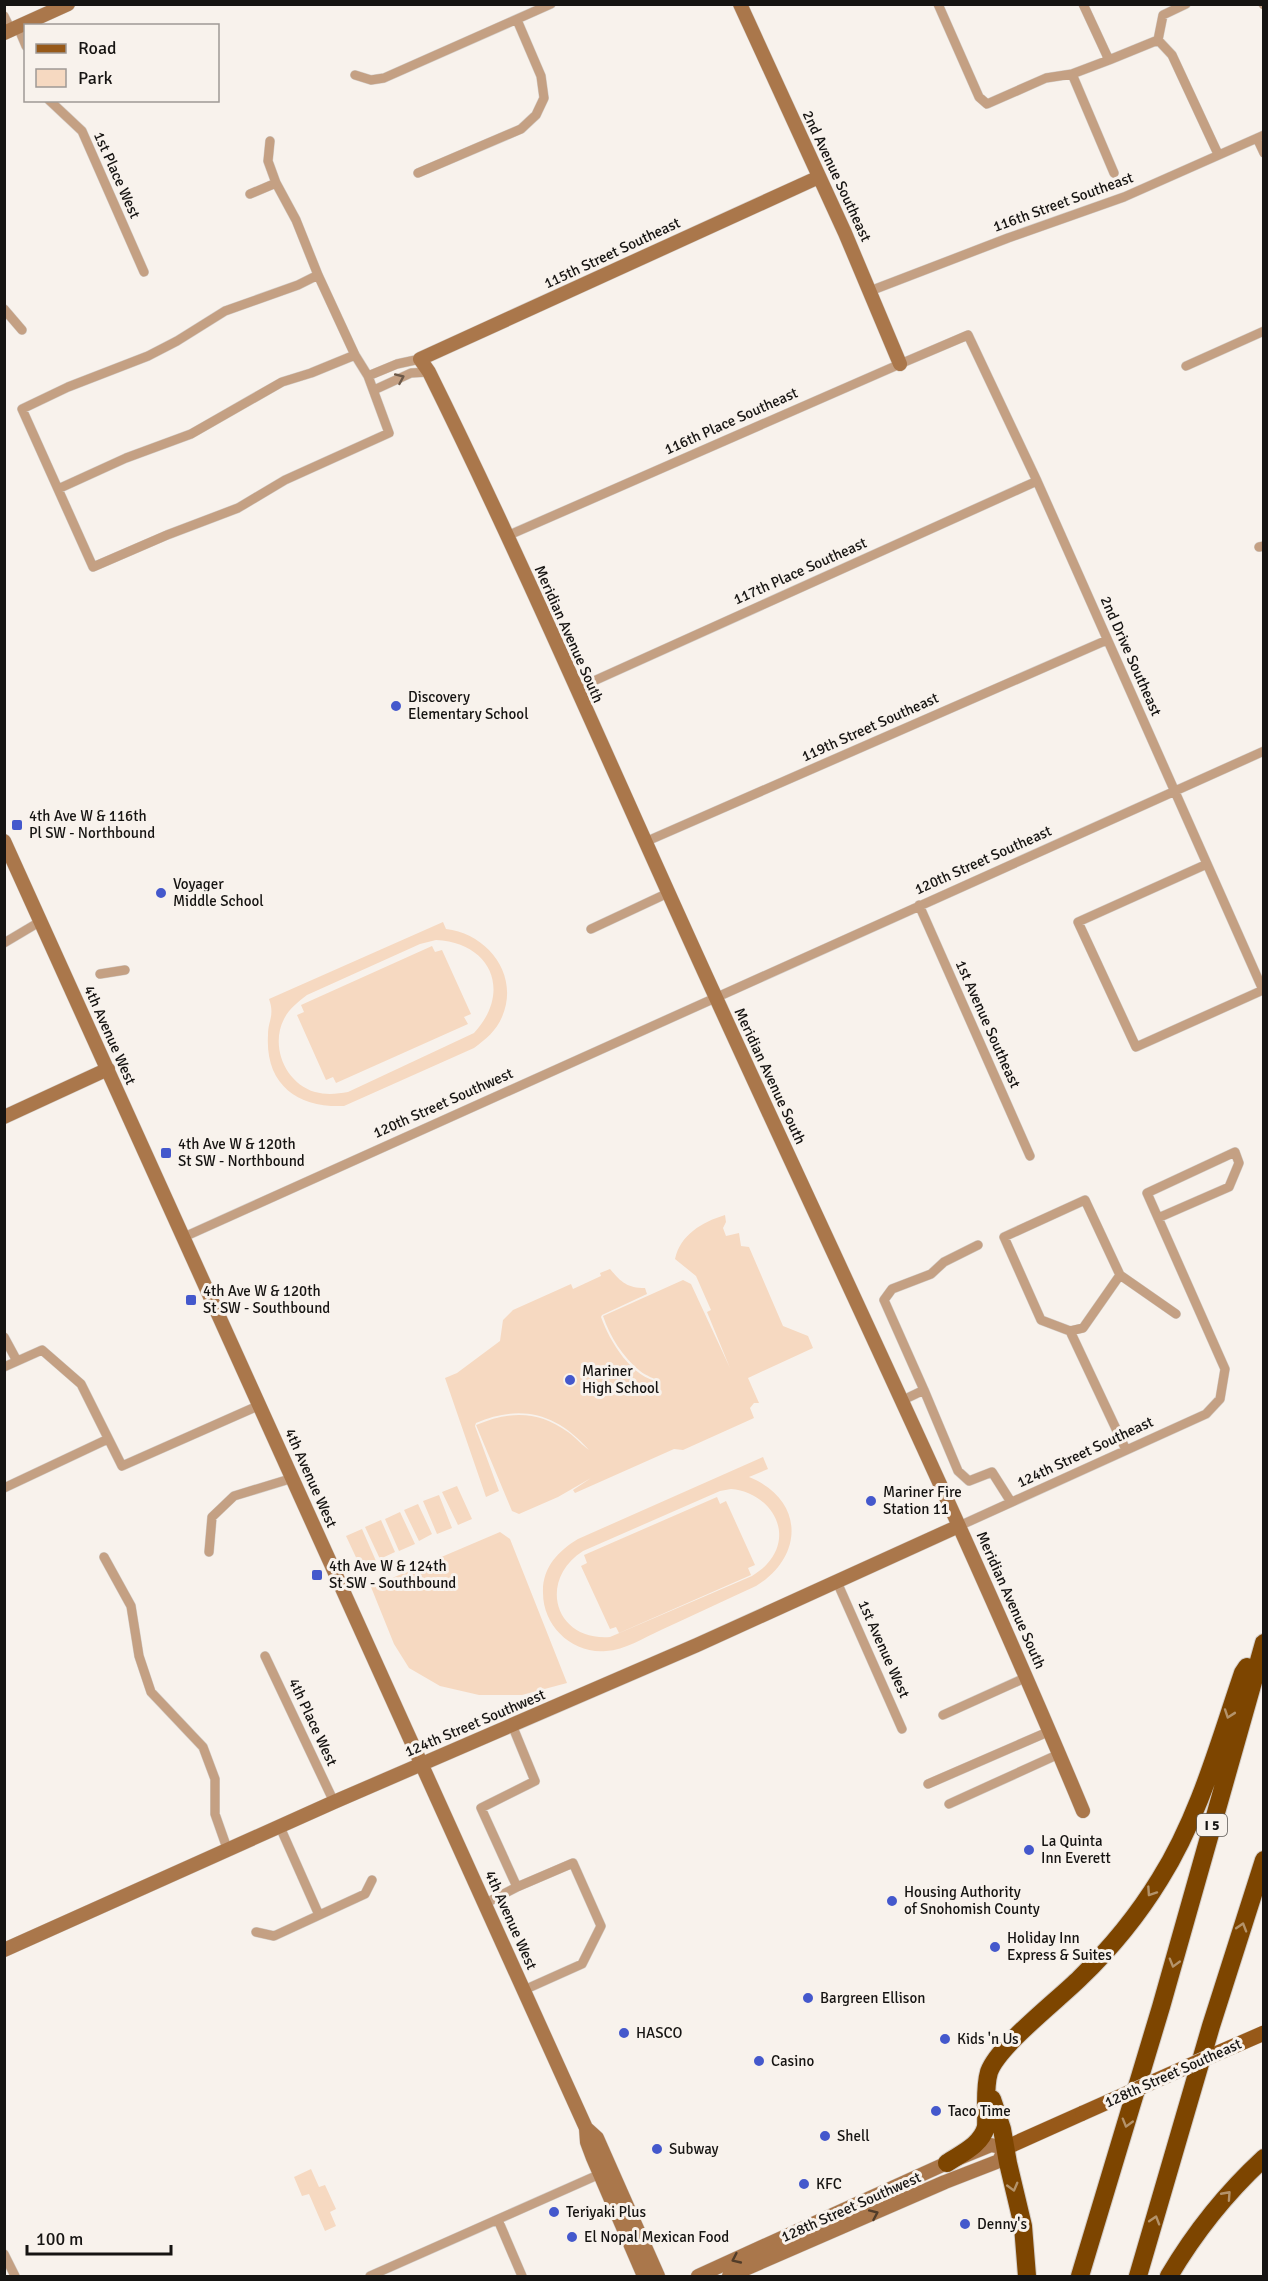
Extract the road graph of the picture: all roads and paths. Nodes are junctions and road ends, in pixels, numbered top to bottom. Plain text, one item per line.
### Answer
1 (68, 4) edge
2 (551, 4) edge
3 (740, 4) edge
4 (938, 4) edge
5 (1083, 4) edge
6 (1186, 4) edge
7 (4, 16) edge
8 (517, 20) junction
9 (24, 24) edge
10 (11, 30) edge
11 (1158, 39) junction
12 (24, 44) edge
13 (1109, 60) junction
14 (1072, 74) junction
15 (355, 75) dead end
16 (51, 102) edge
17 (1260, 136) edge
18 (270, 141) dead end
19 (1263, 153) edge
20 (1218, 154) junction
21 (418, 173) dead end
22 (1114, 173) dead end
23 (819, 177) junction
24 (276, 183) junction
25 (250, 194) dead end
26 (144, 272) dead end
27 (318, 275) junction
28 (870, 291) junction
29 (4, 309) edge
30 (22, 330) dead end
31 (1263, 331) edge
32 (968, 335) joint
33 (355, 355) junction
34 (420, 359) junction
35 (900, 363) junction
36 (1186, 366) dead end
37 (429, 372) junction
38 (368, 376) junction
39 (374, 390) junction
40 (1037, 481) junction
41 (58, 489) junction
42 (507, 536) junction
43 (1107, 640) junction
44 (576, 689) junction
45 (1263, 751) edge
46 (1175, 791) junction
47 (4, 841) edge
48 (645, 842) junction
49 (1207, 864) junction
50 (668, 892) junction
51 (919, 905) junction
52 (41, 921) junction
53 (591, 929) dead end
54 (4, 943) edge
55 (125, 970) dead end
56 (100, 974) dead end
57 (1263, 990) edge
58 (716, 999) junction
59 (108, 1069) junction
60 (4, 1117) edge
61 (1030, 1156) dead end
62 (1158, 1218) junction
63 (184, 1237) junction
64 (978, 1245) dead end
65 (1120, 1275) junction
66 (1176, 1314) dead end
67 (1070, 1331) junction
68 (4, 1337) edge
69 (17, 1361) junction
70 (4, 1367) edge
71 (924, 1390) junction
72 (901, 1401) junction
73 (260, 1405) junction
74 (108, 1439) junction
75 (1126, 1450) junction
76 (292, 1478) junction
77 (4, 1488) edge
78 (1011, 1502) junction
79 (959, 1526) junction
80 (209, 1552) dead end
81 (104, 1557) dead end
82 (837, 1581) junction
83 (1263, 1643) edge
84 (265, 1656) dead end
85 (1027, 1677) junction
86 (943, 1715) dead end
87 (512, 1725) junction
88 (902, 1729) dead end
89 (1050, 1731) junction
90 (1059, 1754) junction
91 (423, 1763) junction
92 (928, 1784) dead end
93 (334, 1802) junction
94 (949, 1804) dead end
95 (1083, 1811) dead end
96 (280, 1827) junction
97 (228, 1851) junction
98 (1263, 1860) edge
99 (372, 1880) dead end
100 (517, 1887) junction
101 (486, 1903) junction
102 (319, 1915) junction
103 (256, 1932) dead end
104 (4, 1950) edge
105 (524, 1990) junction
106 (1263, 2033) edge
107 (988, 2086) junction
108 (1083, 2113) joint
109 (586, 2128) junction
110 (1005, 2148) junction
111 (1263, 2158) edge
112 (946, 2163) junction
113 (600, 2174) junction
114 (498, 2220) junction
115 (4, 2254) edge
116 (374, 2276) edge
117 (15, 2277) edge
118 (522, 2277) edge
119 (644, 2277) edge
120 (658, 2277) edge
121 (698, 2277) edge
122 (729, 2277) edge
123 (1027, 2277) edge
124 (1080, 2277) edge
125 (1138, 2277) edge
126 (1169, 2277) edge

1 - 9 street
2 - 8 street
3 - 23 street, 2nd Avenue Southeast
4 - 14 street
5 - 13 street
6 - 11 street
7 - 10 street
8 - 15 street
8 - 21 street
10 - 12 street
11 - 13 street
11 - 20 street
13 - 14 street
14 - 22 street
16 - 26 street, 1st Place West
17 - 19 street
17 - 20 street, 116th Street Southeast
18 - 24 street
20 - 28 street, 116th Street Southeast
23 - 28 street, 2nd Avenue Southeast
23 - 34 street, 115th Street Southeast
24 - 25 street
24 - 27 street
27 - 33 street
27 - 41 street
28 - 35 street, 2nd Avenue Southeast
29 - 30 street
31 - 36 street
32 - 35 street, 116th Place Southeast
32 - 40 street, 2nd Drive Southeast
33 - 38 street
33 - 41 street
34 - 37 street, Meridian Avenue South
34 - 38 street
35 - 42 street, 116th Place Southeast
39 -> 37 street
37 - 42 street, Meridian Avenue South
38 - 39 street
39 - 41 street
40 - 43 street, 2nd Drive Southeast
40 - 44 street, 117th Place Southeast
42 - 44 street, Meridian Avenue South
43 - 46 street, 2nd Drive Southeast
43 - 48 street, 119th Street Southeast
44 - 48 street, Meridian Avenue South
45 - 46 street, 120th Street Southeast
46 - 49 street, 2nd Drive Southeast
46 - 51 street, 120th Street Southeast
47 - 52 street, 4th Avenue West
48 - 50 street, Meridian Avenue South
49 - 57 street, 2nd Drive Southeast
49 - 57 street
50 - 53 street
50 - 58 street, Meridian Avenue South
51 - 58 street, 120th Street Southeast
51 - 61 street, 1st Avenue Southeast
52 - 54 street
52 - 59 street, 4th Avenue West
55 - 56 street
58 - 63 street, 120th Street Southwest
58 - 72 street, Meridian Avenue South
59 - 60 street
59 - 63 street, 4th Avenue West
62 - 62 street
62 - 75 street, 124th Street Southeast
63 - 73 street, 4th Avenue West
64 - 71 street
65 - 66 street
65 - 67 street
65 - 67 street
67 - 75 street
68 - 69 street
69 - 70 street
69 - 74 street
71 - 72 street
71 - 78 street
72 - 79 street, Meridian Avenue South
73 - 74 street
73 - 76 street, 4th Avenue West
74 - 77 street
75 - 78 street, 124th Street Southeast
76 - 80 street
76 - 91 street, 4th Avenue West
78 - 79 street, 124th Street Southeast
79 - 82 street, 124th Street Southwest
79 - 85 street, Meridian Avenue South
81 - 97 street
82 - 87 street, 124th Street Southwest
82 - 88 street, 1st Avenue West
83 -> 107 highway
83 -> 124 highway, I 5
84 - 93 street, 4th Place West
85 - 86 street
85 - 89 street, Meridian Avenue South
87 - 91 street, 124th Street Southwest
87 - 100 street
89 - 90 street, Meridian Avenue South
89 - 92 street
90 - 94 street
90 - 95 street, Meridian Avenue South
91 - 93 street, 124th Street Southwest
91 - 101 street, 4th Avenue West
93 - 96 street, 124th Street Southwest
96 - 97 street, 124th Street Southwest
96 - 102 street
97 - 104 street, 124th Street Southwest
125 -> 98 highway
99 - 102 street
100 - 101 street
100 - 105 street
101 - 105 street, 4th Avenue West
102 - 103 street
105 - 109 street, 4th Avenue West
106 - 108 main road, 128th Street Southeast, bridge
107 - 110 highway
107 - 112 highway
108 - 110 main road, 128th Street Southwest
109 - 113 street, 4th Avenue West
109 - 120 street, 4th Avenue West
110 - 112 street, 128th Street Southwest
122 -> 110 street, 128th Street Southwest
110 -> 123 highway
126 -> 111 highway
112 -> 121 street, 128th Street Southwest
113 - 114 street
113 - 119 street, 4th Avenue West
114 - 116 street
114 - 118 street
115 - 117 street

